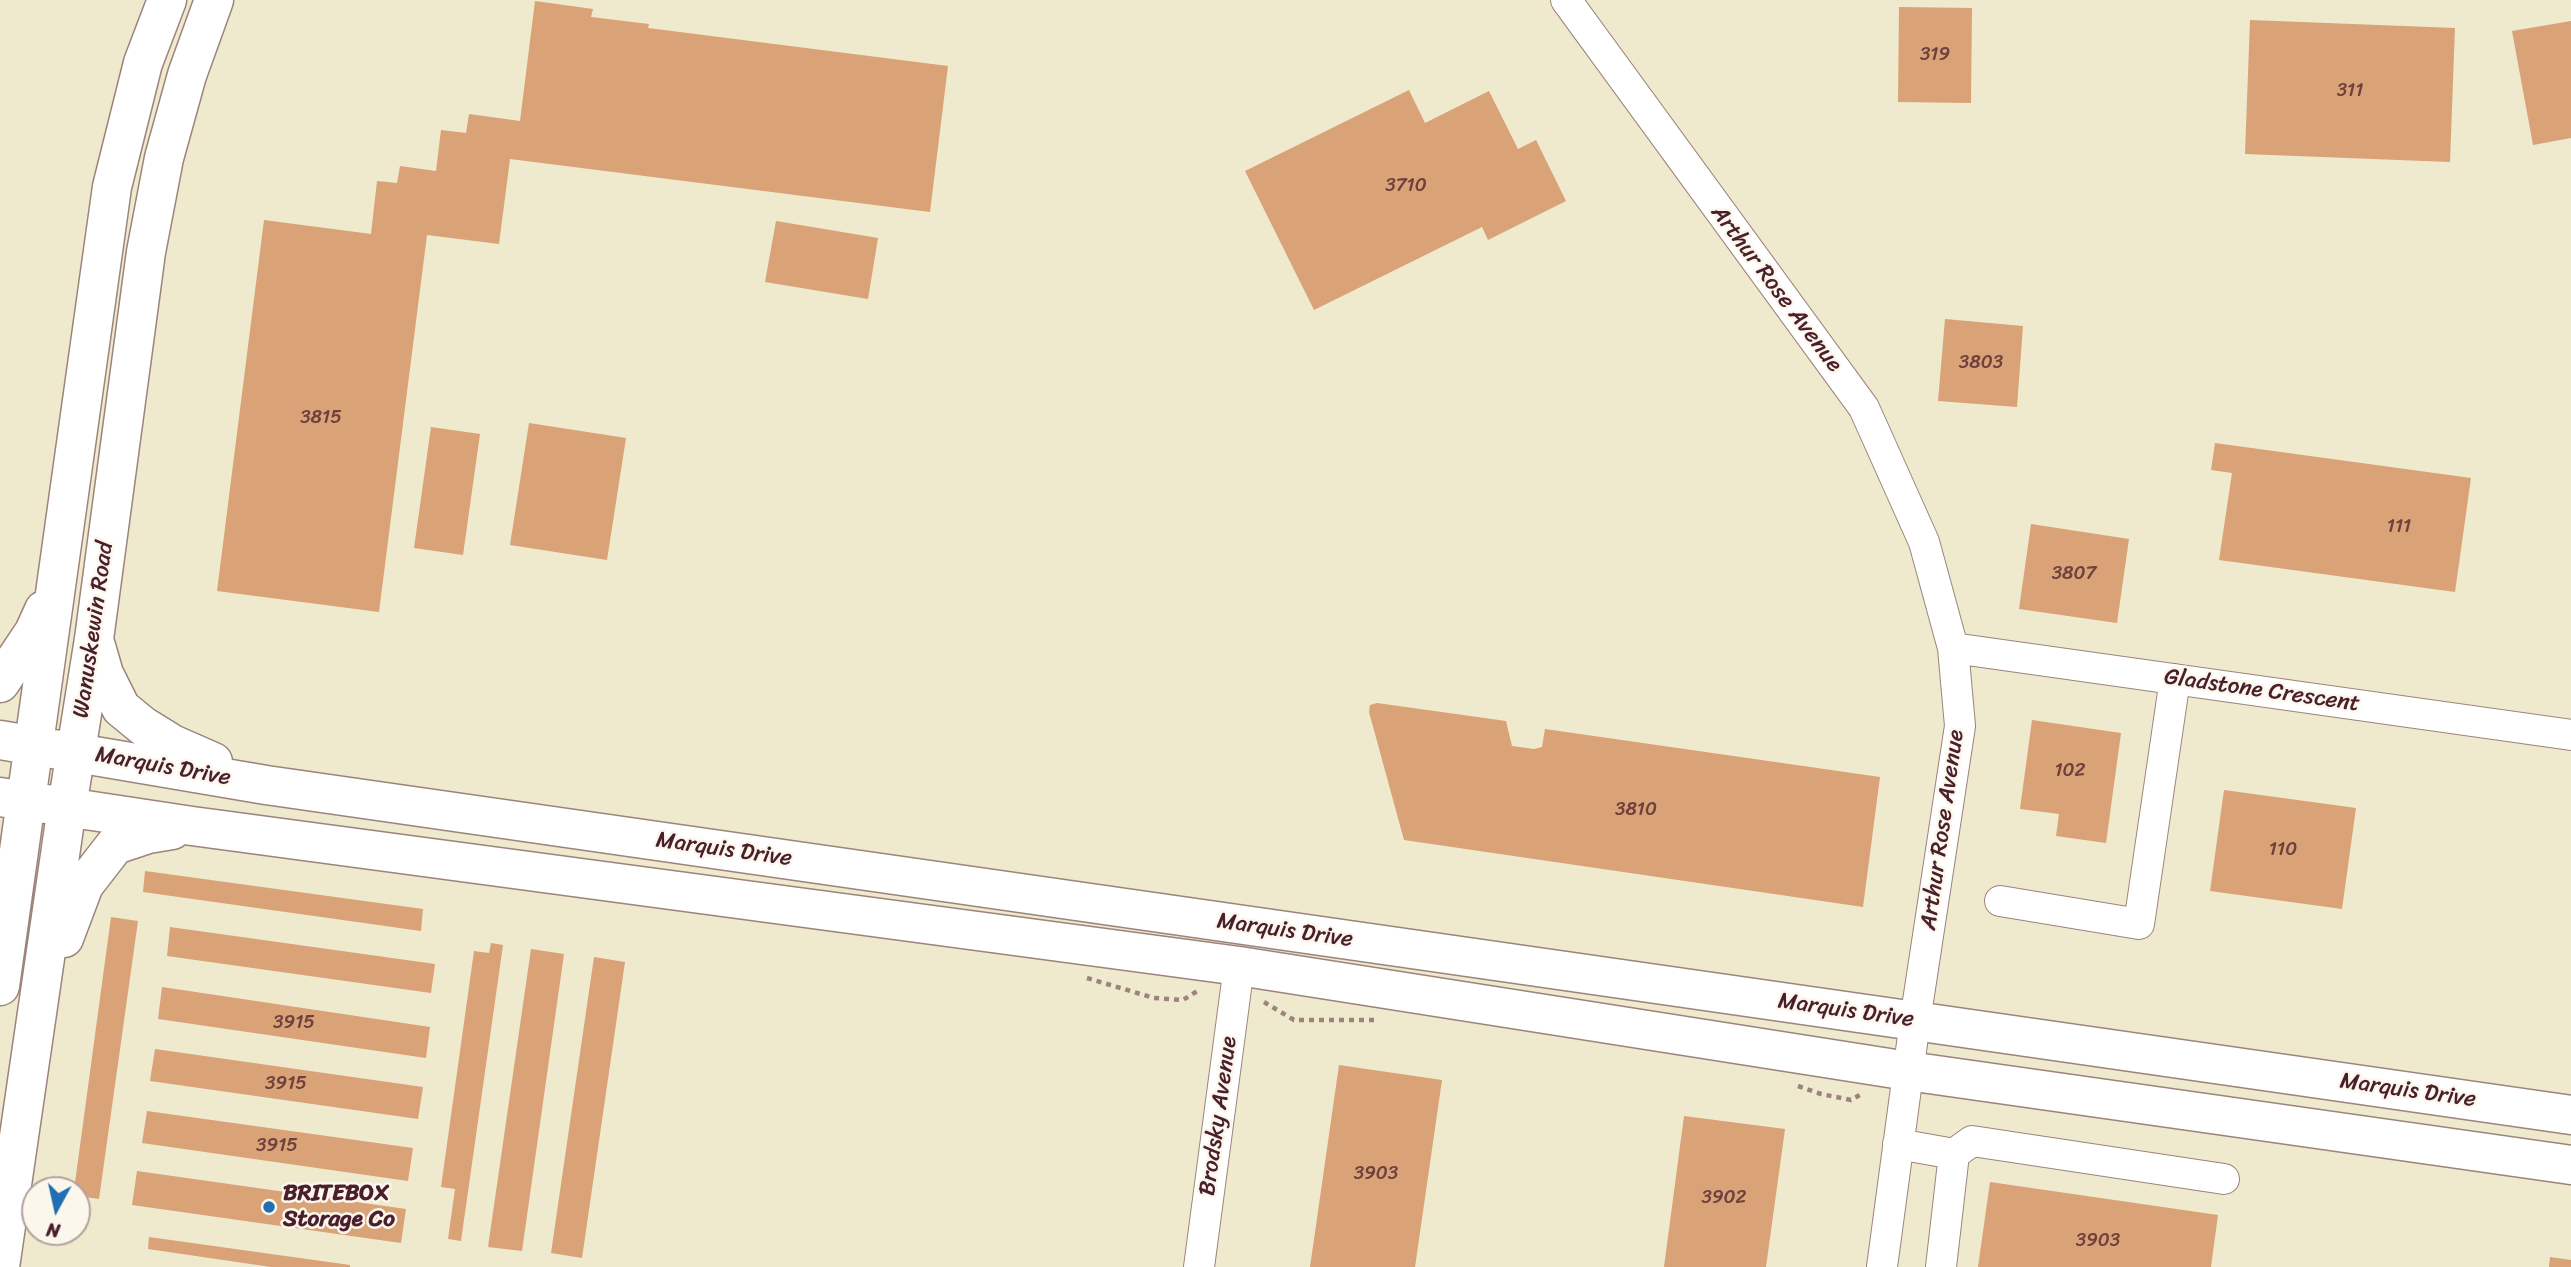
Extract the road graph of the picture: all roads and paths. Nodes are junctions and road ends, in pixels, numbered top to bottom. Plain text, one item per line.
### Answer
1 (167, 0) edge
2 (214, 0) edge
3 (1566, 0) edge
4 (56, 582) junction
5 (94, 639) junction
6 (1953, 648) junction
7 (2175, 679) junction
8 (0, 683) edge
9 (2571, 734) edge
10 (17, 742) edge
11 (76, 752) junction
12 (266, 785) junction
13 (13, 799) edge
14 (67, 807) junction
15 (192, 826) junction
16 (2000, 901) dead end
17 (0, 960) edge
18 (1239, 966) junction
19 (1, 979) edge
20 (0, 986) edge
21 (38, 1004) junction
22 (1915, 1021) junction
23 (1908, 1070) junction
24 (2571, 1115) edge
25 (1898, 1144) junction
26 (1954, 1154) junction
27 (2571, 1165) edge
28 (2224, 1179) dead end
29 (0, 1267) edge
30 (1199, 1267) edge
31 (1882, 1267) edge
32 (1941, 1267) edge

1 - 4 main road, Wanuskewin Road
2 - 5 main road, Wanuskewin Road
3 - 6 street, Arthur Rose Avenue
4 - 8 main road
4 - 10 main road, Wanuskewin Road
5 - 11 main road, Wanuskewin Road
5 - 12 main road
6 - 7 street, Gladstone Crescent
6 - 22 street, Arthur Rose Avenue
7 - 9 street, Gladstone Crescent
7 - 16 street
10 - 11 main road, Marquis Drive
10 - 13 main road, Wanuskewin Road
11 - 12 main road, Marquis Drive
11 - 14 main road, Wanuskewin Road
12 - 22 main road, Marquis Drive
13 - 14 main road, Marquis Drive
13 - 19 main road, Wanuskewin Road
14 - 15 main road, Marquis Drive
14 - 21 main road, Wanuskewin Road
15 - 18 main road, Marquis Drive
15 - 21 main road
17 - 19 main road
18 - 23 main road, Marquis Drive
18 - 30 street, Brodsky Avenue
19 - 20 main road, Wanuskewin Road
21 - 29 main road, Wanuskewin Road
22 - 23 street, Arthur Rose Avenue
22 - 24 main road, Marquis Drive
23 - 25 street, Arthur Rose Avenue
23 - 27 main road, Marquis Drive
25 - 26 street
25 - 31 street, Arthur Rose Avenue
26 - 28 street
26 - 32 street

